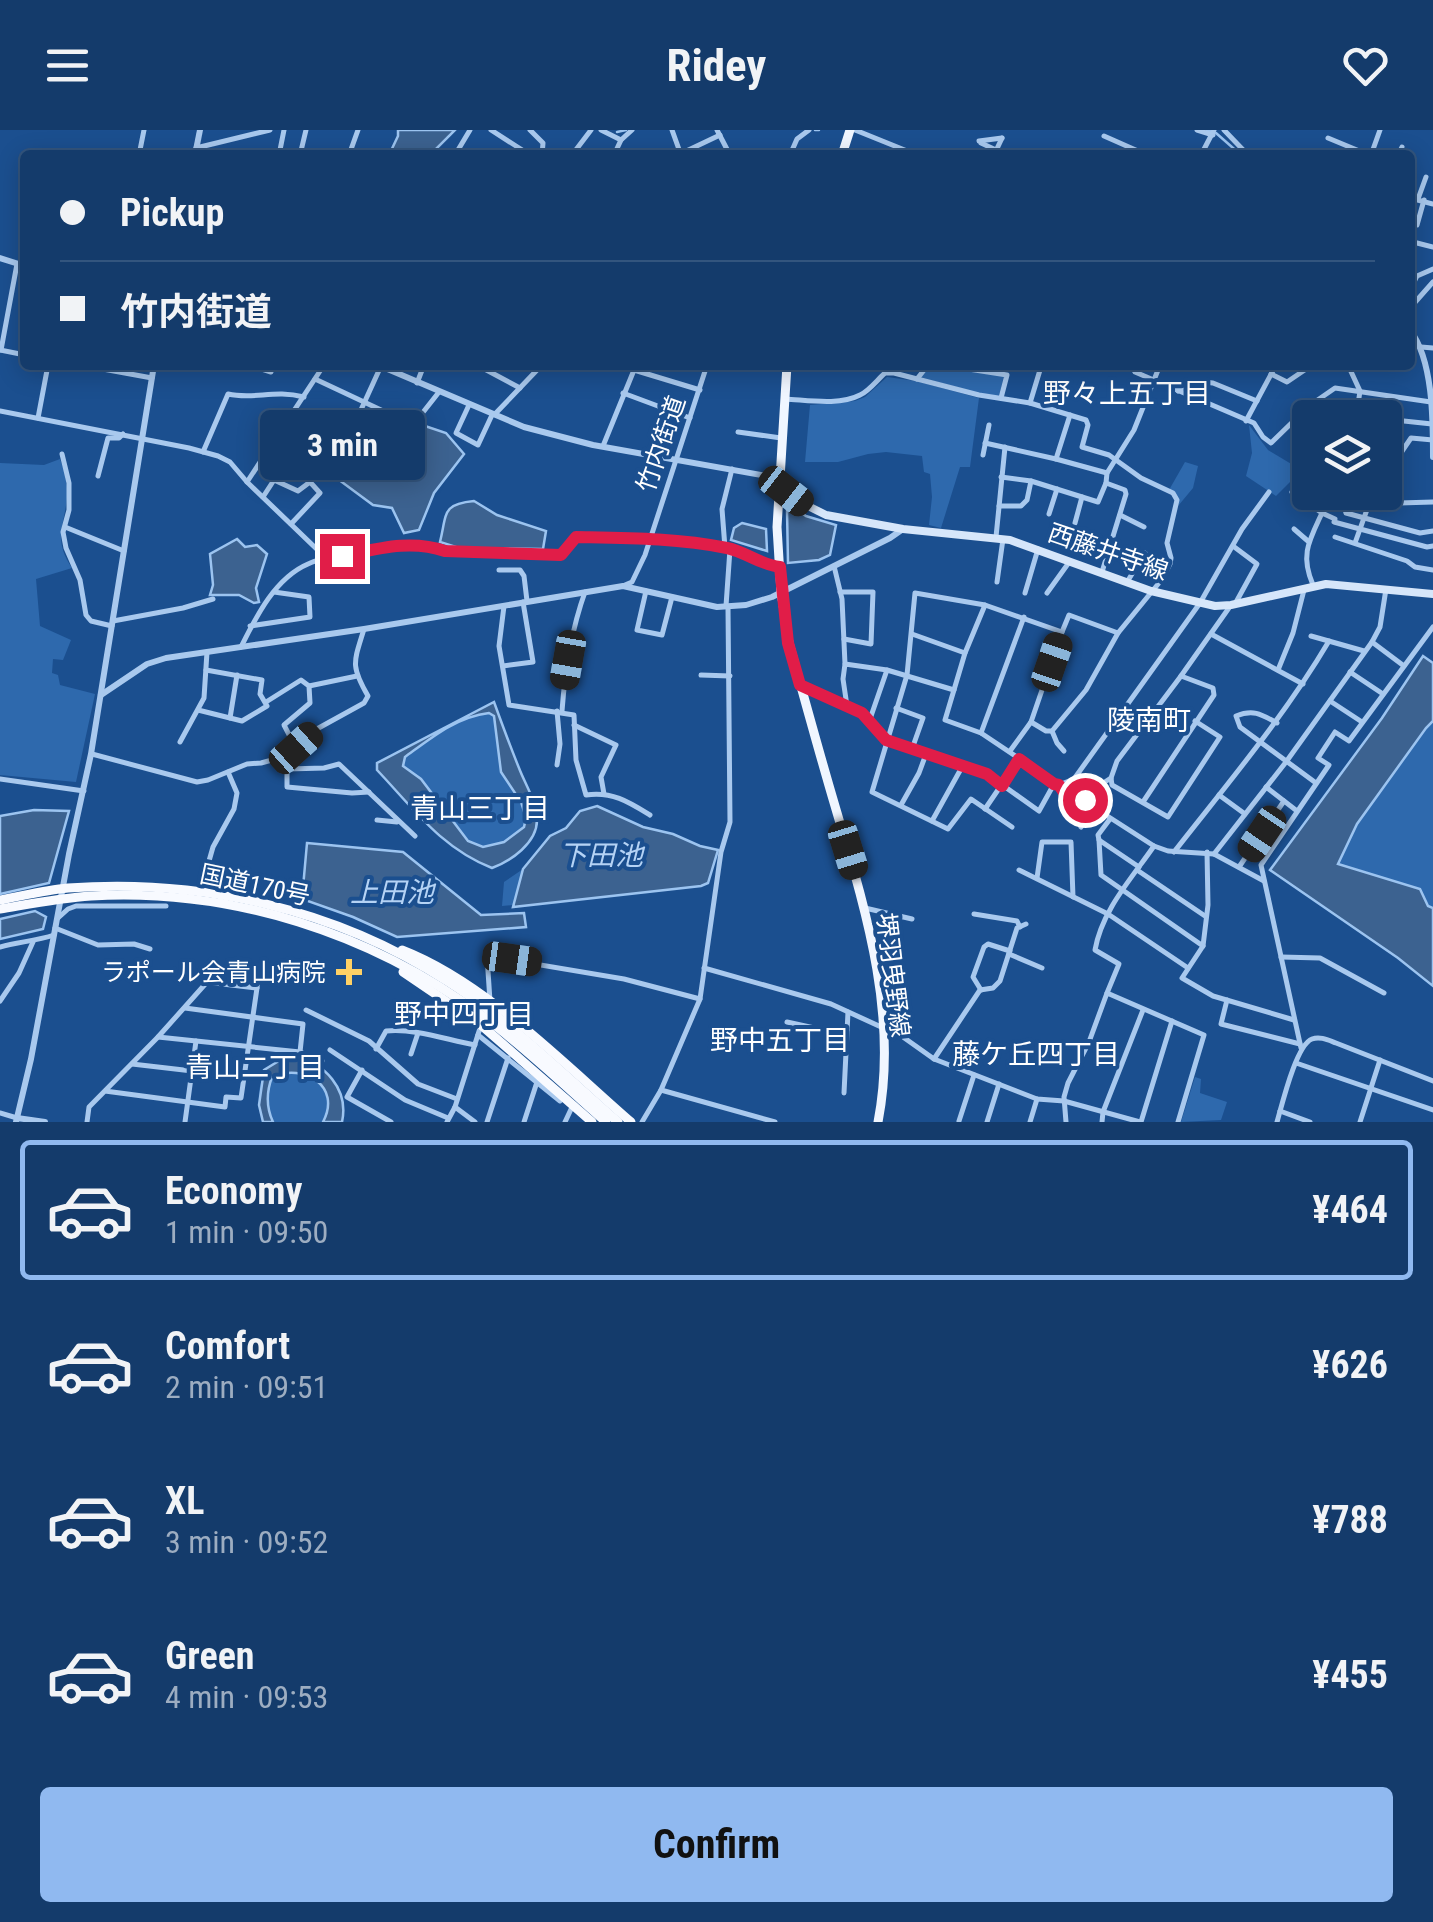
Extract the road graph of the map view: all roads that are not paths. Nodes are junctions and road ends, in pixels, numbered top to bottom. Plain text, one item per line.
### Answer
1 (270, 130) edge
2 (490, 130) edge
3 (530, 130) edge
4 (591, 130) edge
5 (601, 130) edge
6 (632, 130) edge
7 (808, 130) edge
8 (853, 130) edge
9 (1198, 130) edge
10 (1224, 130) edge
11 (718, 132) edge
12 (1213, 133) edge
13 (1104, 136) dead end
14 (1328, 138) dead end
15 (621, 140) junction
16 (515, 145) junction
17 (1402, 147) dead end
18 (203, 150) edge
19 (512, 150) edge
20 (522, 150) edge
21 (542, 150) edge
22 (576, 150) edge
23 (616, 150) edge
24 (687, 150) edge
25 (792, 150) edge
26 (904, 150) edge
27 (1136, 150) edge
28 (1243, 150) edge
29 (1358, 150) edge
30 (1400, 150) edge
31 (1426, 177) dead end
32 (1417, 199) edge
33 (1433, 204) edge
34 (1417, 224) dead end
35 (1418, 242) dead end
36 (1433, 247) edge
37 (20, 269) edge
38 (1433, 282) edge
39 (1415, 302) edge
40 (1415, 337) edge
41 (1419, 343) junction
42 (1415, 344) edge
43 (1433, 348) edge
44 (0, 350) edge
45 (47, 370) edge
46 (108, 370) edge
47 (153, 370) edge
48 (321, 370) edge
49 (378, 370) edge
50 (388, 370) edge
51 (422, 370) edge
52 (486, 370) edge
53 (536, 370) edge
54 (634, 370) edge
55 (641, 370) edge
56 (705, 370) edge
57 (788, 370) edge
58 (924, 370) edge
59 (975, 370) edge
60 (1040, 370) edge
61 (1134, 370) edge
62 (1157, 370) edge
63 (1273, 370) edge
64 (1305, 370) edge
65 (1350, 370) edge
66 (1271, 374) junction
67 (152, 378) junction
68 (917, 378) junction
69 (316, 379) junction
70 (1152, 380) junction
71 (417, 383) junction
72 (520, 388) junction
73 (700, 390) junction
74 (1360, 390) junction
75 (1178, 391) junction
76 (439, 392) junction
77 (624, 392) junction
78 (304, 397) junction
79 (1001, 398) junction
80 (785, 399) junction
81 (1318, 400) edge
82 (1359, 400) edge
83 (1257, 401) junction
84 (1430, 402) junction
85 (366, 403) junction
86 (1030, 403) junction
87 (468, 405) junction
88 (0, 411) edge
89 (493, 415) junction
90 (1070, 415) junction
91 (291, 417) junction
92 (38, 418) junction
93 (400, 418) junction
94 (691, 418) junction
95 (1402, 419) edge
96 (1246, 420) junction
97 (1432, 420) edge
98 (1292, 423) edge
99 (989, 425) dead end
100 (738, 432) dead end
101 (123, 434) junction
102 (142, 438) junction
103 (781, 438) junction
104 (1433, 440) edge
105 (986, 443) junction
106 (344, 447) junction
107 (603, 447) junction
108 (1006, 447) junction
109 (203, 452) junction
110 (62, 454) dead end
111 (983, 455) dead end
112 (1433, 457) edge
113 (677, 459) junction
114 (1056, 459) junction
115 (1115, 461) junction
116 (732, 469) junction
117 (1107, 473) junction
118 (98, 476) dead end
119 (1001, 477) junction
120 (1032, 481) junction
121 (247, 482) junction
122 (1106, 483) junction
123 (778, 484) junction
124 (1057, 489) junction
125 (1269, 492) dead end
126 (262, 497) junction
127 (1082, 497) junction
128 (1433, 502) edge
129 (1402, 503) edge
130 (999, 506) junction
131 (1318, 510) edge
132 (1345, 510) edge
133 (1322, 513) junction
134 (1346, 513) junction
135 (1049, 514) dead end
136 (1120, 514) junction
137 (1366, 518) junction
138 (1074, 523) dead end
139 (290, 524) junction
140 (1342, 525) junction
141 (1144, 527) dead end
142 (65, 528) junction
143 (903, 529) junction
144 (1294, 529) dead end
145 (1360, 531) junction
146 (1433, 531) edge
147 (1335, 537) dead end
148 (999, 538) junction
149 (650, 539) junction
150 (1308, 542) junction
151 (1355, 543) junction
152 (1233, 546) junction
153 (1433, 546) edge
154 (728, 548) junction
155 (1038, 549) junction
156 (124, 551) junction
157 (1145, 553) dead end
158 (327, 558) junction
159 (1070, 560) junction
160 (834, 566) junction
161 (780, 567) junction
162 (499, 570) dead end
163 (1433, 570) edge
164 (1102, 572) junction
165 (998, 582) dead end
166 (1127, 582) junction
167 (623, 586) junction
168 (1309, 586) junction
169 (1386, 589) junction
170 (1151, 590) junction
171 (646, 591) junction
172 (274, 592) junction
173 (586, 592) junction
174 (781, 592) junction
175 (840, 592) junction
176 (1024, 593) dead end
177 (1048, 594) dead end
178 (1433, 594) edge
179 (672, 597) junction
180 (213, 599) dead end
181 (525, 602) junction
182 (1200, 603) junction
183 (1233, 604) junction
184 (504, 605) junction
185 (985, 605) junction
186 (727, 608) junction
187 (1024, 617) junction
188 (112, 623) junction
189 (250, 626) junction
190 (1433, 627) edge
191 (364, 629) junction
192 (1062, 632) junction
193 (1118, 633) junction
194 (912, 634) junction
195 (1212, 634) junction
196 (1311, 636) dead end
197 (844, 639) junction
198 (1328, 641) junction
199 (1372, 642) junction
200 (241, 647) junction
201 (1364, 651) junction
202 (207, 652) junction
203 (966, 652) junction
204 (846, 664) junction
205 (503, 666) junction
206 (1404, 666) junction
207 (206, 670) junction
208 (887, 670) junction
209 (1278, 671) junction
210 (1350, 672) junction
211 (701, 674) dead end
212 (238, 675) junction
213 (907, 675) junction
214 (357, 676) junction
215 (730, 676) junction
216 (1182, 676) junction
217 (1303, 684) junction
218 (800, 685) junction
219 (309, 686) junction
220 (954, 690) junction
221 (1383, 694) junction
222 (101, 696) junction
223 (1330, 701) junction
224 (266, 702) junction
225 (847, 706) junction
226 (896, 708) junction
227 (198, 710) junction
228 (559, 711) junction
229 (230, 718) junction
230 (870, 721) junction
231 (1196, 721) junction
232 (1031, 722) junction
233 (1362, 722) junction
234 (1276, 723) junction
235 (574, 725) junction
236 (1052, 731) junction
237 (982, 733) junction
238 (886, 740) junction
239 (180, 742) dead end
240 (1260, 742) junction
241 (296, 748) junction
242 (912, 748) junction
243 (1064, 750) dead end
244 (1009, 752) junction
245 (92, 754) junction
246 (926, 754) junction
247 (287, 756) junction
248 (1019, 759) junction
249 (1286, 762) junction
250 (557, 765) dead end
251 (962, 766) junction
252 (287, 770) junction
253 (228, 772) junction
254 (0, 778) edge
255 (1111, 778) junction
256 (1057, 784) junction
257 (1316, 784) junction
258 (1002, 786) junction
259 (1266, 788) junction
260 (84, 791) junction
261 (369, 792) junction
262 (604, 794) junction
263 (1219, 795) junction
264 (1080, 798) junction
265 (1284, 801) junction
266 (1143, 802) junction
267 (901, 805) junction
268 (986, 809) junction
269 (1095, 810) junction
270 (1297, 811) junction
271 (1245, 814) junction
272 (650, 815) dead end
273 (1110, 819) junction
274 (377, 820) dead end
275 (932, 821) junction
276 (400, 822) junction
277 (1081, 827) dead end
278 (1012, 828) dead end
279 (415, 836) dead end
280 (1099, 840) junction
281 (1154, 846) junction
282 (1174, 852) junction
283 (1210, 853) junction
284 (1239, 867) junction
285 (1138, 869) junction
286 (1018, 870) dead end
287 (1037, 878) junction
288 (1264, 881) junction
289 (62, 888) junction
290 (1122, 890) junction
291 (206, 892) junction
292 (1074, 896) junction
293 (0, 900) edge
294 (60, 900) junction
295 (991, 905) dead end
296 (166, 906) dead end
297 (865, 908) junction
298 (0, 909) edge
299 (974, 914) dead end
300 (1108, 914) junction
301 (988, 916) junction
302 (1207, 917) junction
303 (912, 919) dead end
304 (55, 928) junction
305 (33, 942) junction
306 (1202, 946) junction
307 (0, 948) edge
308 (150, 949) dead end
309 (1009, 952) junction
310 (1281, 957) junction
311 (704, 968) junction
312 (1042, 968) dead end
313 (1188, 968) junction
314 (206, 982) junction
315 (257, 988) junction
316 (982, 990) junction
317 (1107, 993) junction
318 (1384, 994) dead end
319 (700, 999) junction
320 (0, 1000) edge
321 (1227, 1000) junction
322 (184, 1008) junction
323 (306, 1010) dead end
324 (1143, 1010) junction
325 (848, 1012) junction
326 (253, 1017) junction
327 (484, 1017) junction
328 (1294, 1020) junction
329 (1172, 1021) junction
330 (788, 1022) dead end
331 (883, 1028) junction
332 (847, 1030) junction
333 (418, 1033) junction
334 (158, 1037) junction
335 (196, 1041) junction
336 (248, 1046) junction
337 (475, 1046) junction
338 (1300, 1046) junction
339 (376, 1049) junction
340 (330, 1050) dead end
341 (300, 1052) junction
342 (412, 1054) dead end
343 (508, 1058) junction
344 (934, 1059) junction
345 (1380, 1060) junction
346 (322, 1061) dead end
347 (1296, 1063) junction
348 (132, 1064) junction
349 (362, 1070) junction
350 (192, 1072) junction
351 (558, 1073) junction
352 (974, 1074) junction
353 (244, 1078) junction
354 (1433, 1081) edge
355 (537, 1082) junction
356 (999, 1084) junction
357 (1371, 1088) junction
358 (661, 1090) junction
359 (105, 1091) junction
360 (844, 1093) dead end
361 (564, 1097) junction
362 (1037, 1099) junction
363 (1064, 1101) junction
364 (188, 1102) junction
365 (456, 1103) junction
366 (573, 1105) junction
367 (1433, 1110) edge
368 (0, 1112) edge
369 (1104, 1112) junction
370 (1280, 1112) junction
371 (16, 1120) edge
372 (448, 1120) edge
373 (959, 1120) edge
374 (45, 1122) edge
375 (87, 1122) edge
376 (185, 1122) edge
377 (391, 1122) edge
378 (475, 1122) edge
379 (488, 1122) edge
380 (524, 1122) edge
381 (566, 1122) edge
382 (592, 1122) edge
383 (606, 1122) edge
384 (618, 1122) edge
385 (631, 1122) edge
386 (642, 1122) edge
387 (775, 1122) edge
388 (878, 1122) edge
389 (987, 1122) edge
390 (1030, 1122) edge
391 (1066, 1122) edge
392 (1102, 1122) edge
393 (1140, 1122) edge
394 (1178, 1122) edge
395 (1277, 1122) edge
396 (1310, 1122) edge
397 (1360, 1122) edge

1 - 18 street
2 - 16 street
3 - 21 street
4 - 22 street
5 - 15 street
6 - 15 street
7 - 25 street
8 - 26 street
9 - 12 street
10 - 28 street
11 - 24 street
13 - 27 street
14 - 29 street
15 - 23 street
16 - 19 street
16 - 20 street
17 - 30 street
31 - 32 street
32 - 33 street
32 - 34 street
35 - 36 street
37 - 44 street
38 - 39 street
40 - 41 street
41 - 42 street
41 - 43 street
41 - 84 street
45 - 92 street
46 - 67 street
47 - 67 street
48 - 69 street
49 - 85 street
50 - 71 street
51 - 71 street
52 - 72 street
53 - 72 street
54 - 77 street
55 - 73 street
56 - 73 street, 竹内街道
57 - 80 main road, 堺羽曳野線
58 - 68 street
59 - 79 street
60 - 86 street
61 - 70 street
62 - 70 street
63 - 66 street
64 - 66 street
65 - 74 street
66 - 83 street
67 - 102 street
68 - 79 street
68 - 80 street
69 - 78 street
69 - 85 street
70 - 75 street
70 - 115 street
71 - 76 street
72 - 89 street
73 - 94 street, 竹内街道
74 - 81 street
74 - 82 street
74 - 84 street
75 - 83 street
75 - 96 street
76 - 87 street
76 - 93 street
77 - 94 street
77 - 107 street
78 - 91 street
78 - 109 street
79 - 86 street
80 - 103 main road, 堺羽曳野線
83 - 96 street
84 - 97 street
85 - 93 street
85 - 106 street
86 - 90 street
87 - 89 street
87 - 89 street
88 - 92 street
89 - 107 street
90 - 114 street
90 - 115 street
91 - 106 street
91 - 121 street
92 - 101 street
93 - 106 street
94 - 113 street, 竹内街道
95 - 97 street
96 - 98 street
97 - 104 street
99 - 105 street
100 - 103 street
101 - 102 street
101 - 118 street
102 - 109 street
102 - 156 street
103 - 123 main road, 堺羽曳野線
104 - 112 street
104 - 137 street
105 - 108 street
105 - 111 street
107 - 113 street
108 - 114 street
108 - 119 street
109 - 121 street
110 - 142 street
113 - 116 street
113 - 149 street, 竹内街道
114 - 117 street
115 - 117 street
115 - 170 street
116 - 123 street
116 - 154 street
117 - 122 street
119 - 120 street
119 - 130 street
120 - 124 street
120 - 130 street
121 - 126 street
122 - 127 street
122 - 136 street
123 - 143 main road, 西藤井寺線
123 - 161 main road, 堺羽曳野線
124 - 127 street
124 - 135 street
125 - 152 street
126 - 139 street
126 - 139 street
127 - 138 street
128 - 129 street
130 - 148 street
131 - 133 street
132 - 134 street
133 - 140 street
133 - 150 street
134 - 137 street
134 - 140 street
136 - 141 street
136 - 164 street
137 - 145 street
137 - 146 street
139 - 158 street
140 - 145 street
142 - 156 street
142 - 188 street
143 - 148 main road, 西藤井寺線
143 - 160 street
144 - 150 street
145 - 151 street
145 - 153 street
147 - 151 street
148 - 155 main road, 西藤井寺線
148 - 165 street
149 - 154 street
149 - 158 street
149 - 167 street, 竹内街道
150 - 168 street
151 - 163 street
152 - 182 street
152 - 183 street
154 - 161 street
154 - 186 street
155 - 159 main road, 西藤井寺線
155 - 176 street
156 - 188 street
157 - 166 street
158 - 172 street
159 - 164 main road, 西藤井寺線
159 - 177 street
160 - 174 street
160 - 175 street
161 - 174 main road, 堺羽曳野線
162 - 181 street
164 - 166 main road, 西藤井寺線
166 - 170 main road, 西藤井寺線
167 - 171 street
167 - 173 street
168 - 169 main road, 西藤井寺線
168 - 183 main road, 西藤井寺線
168 - 209 street
169 - 178 main road, 西藤井寺線
169 - 199 street
170 - 182 main road, 西藤井寺線
170 - 193 street
171 - 179 street
171 - 179 street
172 - 189 street
172 - 189 street
173 - 181 street
173 - 228 street
174 - 186 street
174 - 218 main road, 堺羽曳野線
175 - 197 street
175 - 197 street
179 - 186 street
180 - 188 street
181 - 184 street
181 - 205 street
182 - 183 main road, 西藤井寺線
182 - 256 street
183 - 195 street
184 - 191 street
184 - 205 street
185 - 187 street
185 - 194 street
185 - 203 street
186 - 215 street
187 - 192 street
187 - 237 street
188 - 222 street
189 - 200 street
190 - 206 street
191 - 200 street
191 - 214 street
192 - 193 street
192 - 232 street
193 - 236 street
194 - 203 street
194 - 213 street
195 - 209 street
195 - 216 street
196 - 198 street
197 - 204 street
198 - 201 street
198 - 217 street
199 - 201 street
199 - 206 street
200 - 202 street
201 - 210 street
202 - 207 street
202 - 222 street
203 - 220 street
204 - 208 street
204 - 225 street
205 - 228 street
206 - 221 street
207 - 212 street
207 - 227 street
208 - 213 street
208 - 230 street
209 - 217 street
210 - 221 street
210 - 223 street
211 - 215 street
212 - 224 street
212 - 229 street
213 - 220 street
213 - 226 street
214 - 219 street
214 - 241 street
215 - 311 street
216 - 231 street
216 - 255 street
217 - 234 street
218 - 225 street
218 - 297 main road, 堺羽曳野線
219 - 224 street
219 - 241 street
220 - 237 street
221 - 233 street
222 - 245 street
223 - 233 street
223 - 249 street
224 - 229 street
225 - 230 street
226 - 238 street
226 - 242 street
227 - 229 street
227 - 239 street
228 - 235 street
228 - 250 street
230 - 238 street
231 - 266 street
231 - 266 street
232 - 236 street
232 - 244 street
233 - 257 street
234 - 240 street
234 - 240 street
235 - 262 street
235 - 262 street
236 - 243 street
237 - 244 street
238 - 242 street
238 - 267 street
240 - 249 street
240 - 263 street
241 - 247 street
242 - 246 street
244 - 248 street
245 - 253 street
245 - 260 street
246 - 251 street
246 - 267 street
247 - 252 street
247 - 253 street
248 - 256 street
248 - 258 street
249 - 257 street
249 - 259 street
251 - 258 street
251 - 275 street
252 - 261 street
252 - 261 street
253 - 291 street
254 - 260 street
255 - 264 street
255 - 266 street
256 - 258 street
256 - 264 street
257 - 270 street
258 - 268 street
259 - 265 street
259 - 271 street
260 - 289 street
261 - 276 street
262 - 272 street
263 - 271 street
263 - 282 street
264 - 269 street
265 - 270 street
265 - 284 street
267 - 275 street
268 - 275 street
268 - 278 street
269 - 273 street
269 - 277 street
270 - 288 street
271 - 283 street
273 - 280 street
273 - 281 street
274 - 276 street
276 - 279 street
280 - 285 street
280 - 290 street
281 - 282 street
281 - 285 street
282 - 283 street
283 - 284 street
283 - 302 street
284 - 288 street
285 - 290 street
285 - 302 street
286 - 287 street
287 - 292 street
287 - 292 street
288 - 310 street
289 - 291 highway, 国道170号
289 - 293 highway, 国道170号
289 - 294 street
290 - 300 street
290 - 306 street
291 - 327 highway, 国道170号
292 - 300 street
294 - 298 highway, 国道170号
294 - 304 street
294 - 327 highway, 国道170号
295 - 301 street
296 - 304 street
297 - 303 street
297 - 331 main road, 堺羽曳野線
299 - 301 street
300 - 313 street
300 - 317 street
301 - 309 street
302 - 306 street
304 - 305 street
304 - 308 street
304 - 371 street
305 - 307 street
305 - 320 street
306 - 313 street
309 - 312 street
309 - 316 street
309 - 316 street
310 - 318 street
310 - 328 street
311 - 319 street
311 - 325 street
313 - 321 street
314 - 315 street
314 - 315 street
314 - 322 street
315 - 326 street
316 - 344 street
317 - 324 street
317 - 363 street
319 - 327 street
319 - 358 street
321 - 328 street
321 - 338 street
322 - 326 street
322 - 334 street
323 - 339 street
324 - 329 street
324 - 369 street
325 - 331 street
325 - 332 street
326 - 336 street
326 - 341 street
327 - 337 street
327 - 343 street
327 - 351 highway, 国道170号
327 - 361 highway
327 - 385 highway
328 - 338 street
329 - 393 street
329 - 394 street
330 - 332 street
331 - 344 street
331 - 388 main road, 堺羽曳野線
332 - 360 street
333 - 337 street
333 - 339 street
333 - 342 street
334 - 335 street
334 - 348 street
335 - 336 street
335 - 350 street
336 - 341 street
336 - 353 street
337 - 365 street
338 - 345 street
338 - 347 street
339 - 365 street
340 - 349 street
341 - 346 street
343 - 355 street
343 - 379 street
344 - 352 street
345 - 354 street
345 - 357 street
347 - 357 street
347 - 370 street
348 - 350 street
348 - 359 street
349 - 372 street
349 - 377 street
350 - 353 street
350 - 364 street
351 - 383 highway, 国道170号
351 - 384 highway, 国道170号
352 - 356 street
352 - 373 street
353 - 364 street
355 - 361 street
355 - 380 street
356 - 362 street
356 - 389 street
357 - 367 street
357 - 397 street
358 - 386 street
358 - 387 street
359 - 364 street
359 - 375 street
361 - 366 highway
362 - 363 street
362 - 390 street
363 - 369 street
363 - 391 street
364 - 376 street
365 - 372 street
365 - 378 street
366 - 381 street
366 - 382 highway
368 - 371 street
369 - 392 street
369 - 393 street
370 - 395 street
370 - 396 street
371 - 374 street

